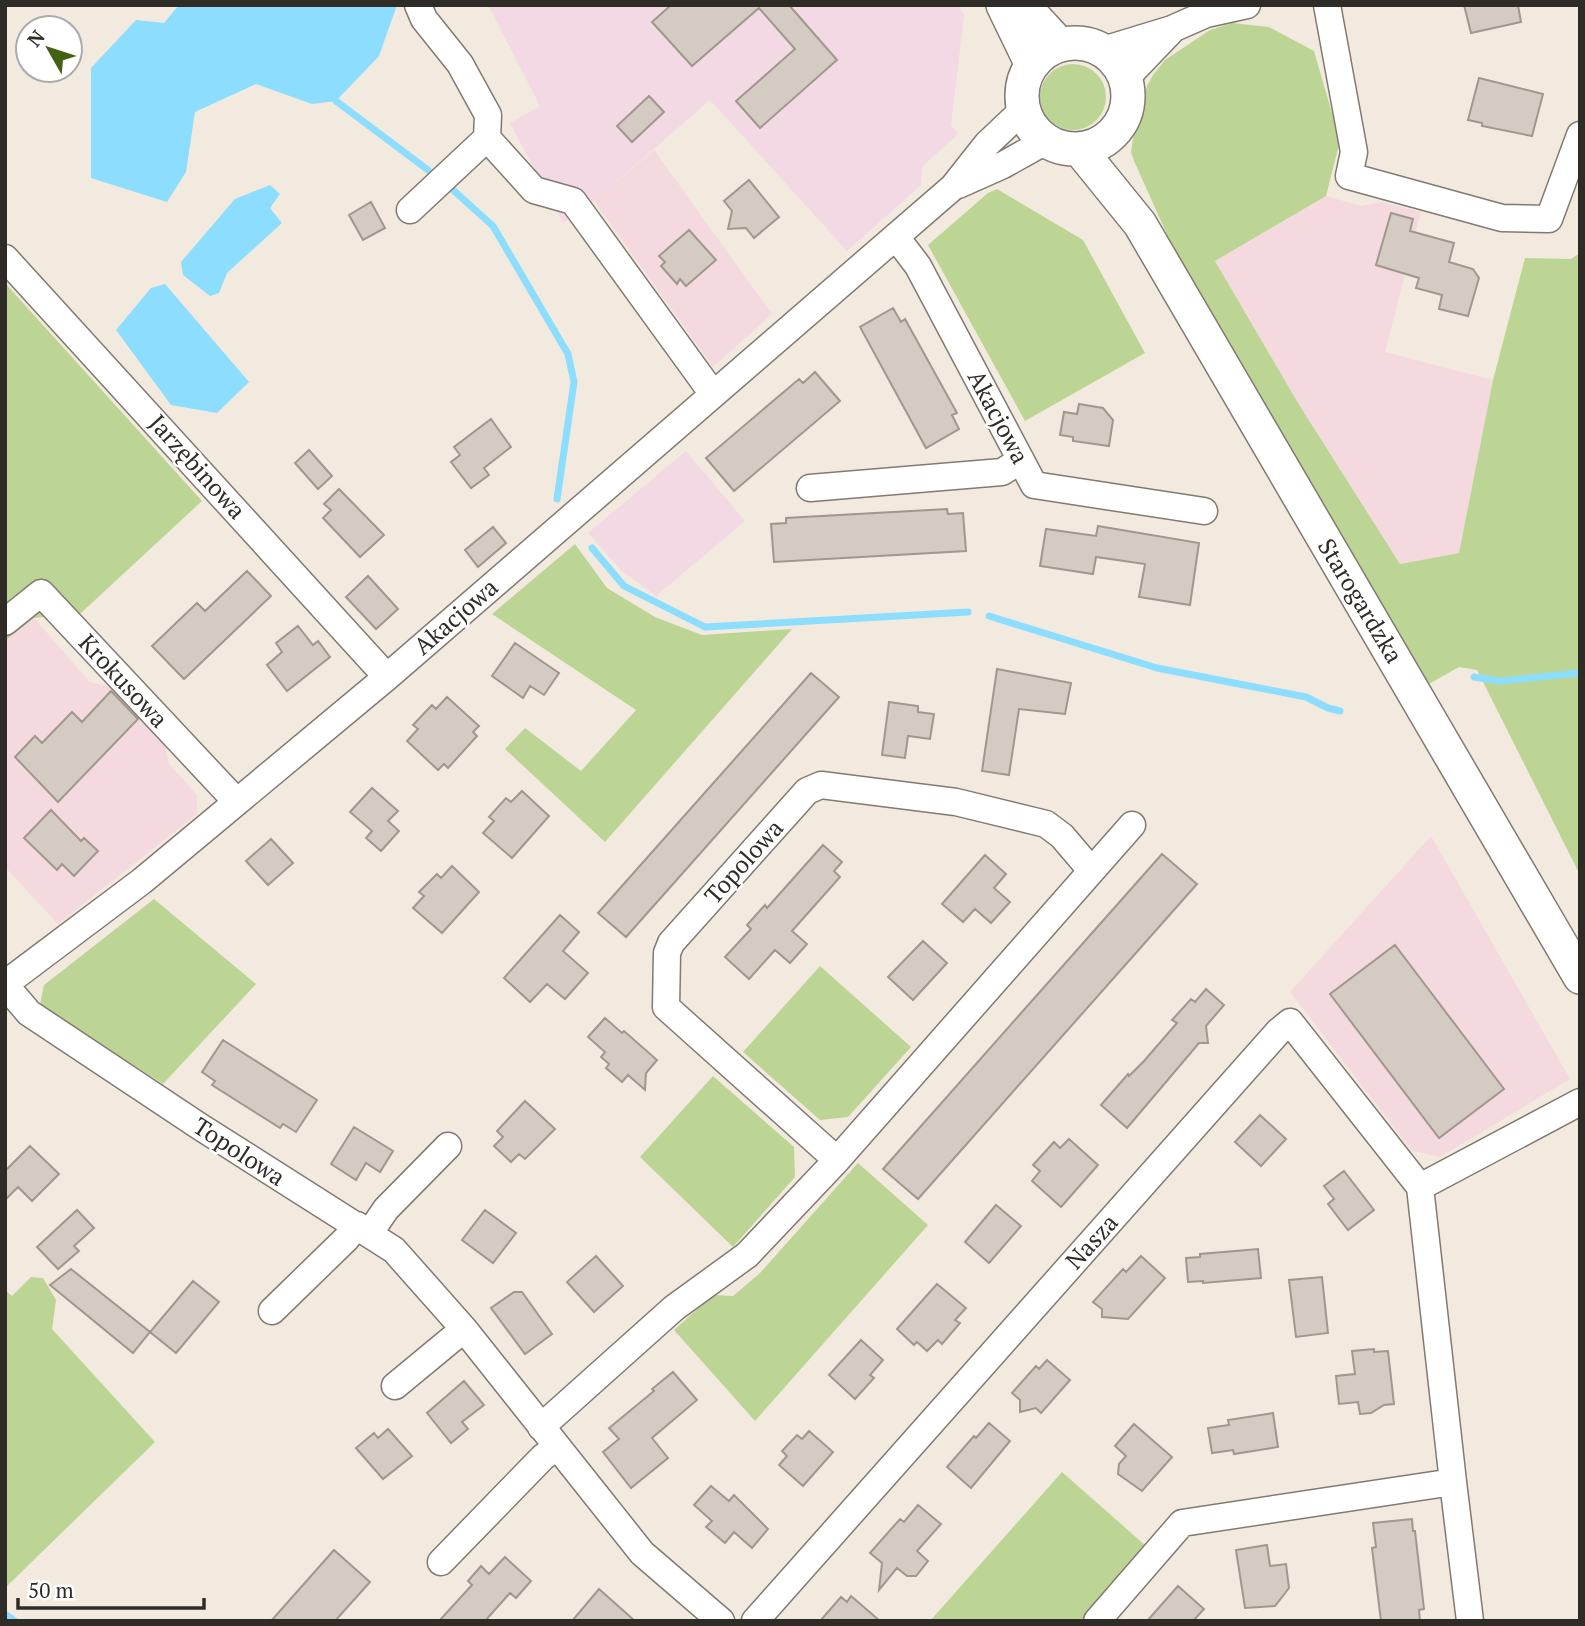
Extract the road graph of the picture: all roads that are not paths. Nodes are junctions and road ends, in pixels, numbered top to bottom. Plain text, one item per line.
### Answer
1 (418, 5) edge
2 (1003, 5) edge
3 (1023, 5) edge
4 (1247, 5) edge
5 (1327, 5) edge
6 (1172, 29) junction
7 (1060, 45) junction
8 (1103, 50) junction
9 (1032, 65) junction
10 (1126, 78) junction
11 (1023, 110) junction
12 (1580, 135) edge
13 (1112, 136) junction
14 (487, 138) junction
15 (1046, 141) junction
16 (1080, 150) junction
17 (953, 187) junction
18 (410, 210) dead end
19 (1140, 224) junction
20 (896, 237) junction
21 (5, 258) edge
22 (713, 394) junction
23 (1021, 460) junction
24 (810, 488) dead end
25 (1204, 511) dead end
26 (5, 622) edge
27 (387, 677) junction
28 (237, 802) junction
29 (1132, 825) dead end
30 (1091, 870) junction
31 (1580, 977) edge
32 (5, 984) edge
33 (1580, 1102) edge
34 (448, 1146) dead end
35 (837, 1160) junction
36 (1420, 1187) junction
37 (363, 1230) junction
38 (272, 1311) dead end
39 (464, 1329) junction
40 (395, 1387) dead end
41 (549, 1437) junction
42 (1453, 1482) junction
43 (441, 1562) dead end
44 (721, 1621) edge
45 (755, 1621) edge
46 (1097, 1621) edge
47 (1470, 1621) edge

1 - 14 street
2 - 9 main road
3 - 7 main road
4 - 6 street
5 - 12 street
6 - 8 street
6 - 10 street
7 - 8 main road
7 - 9 main road
8 - 10 main road
9 - 11 main road
10 - 13 main road
11 - 15 main road
11 - 17 street, Akacjowa
13 - 16 main road
13 - 19 main road, Starogardzka
14 - 18 street
14 - 22 street
15 - 16 main road
15 - 17 street, Akacjowa
16 - 19 main road, Starogardzka
17 - 20 street, Akacjowa
19 - 31 main road, Starogardzka
20 - 22 street, Akacjowa
20 - 23 street, Akacjowa
21 - 27 street, Jarzębinowa
22 - 27 street, Akacjowa
23 - 24 street
23 - 25 street, Akacjowa
26 - 28 street, Krokusowa
27 - 28 street, Akacjowa
28 - 32 street, Akacjowa
29 - 30 street
30 - 35 street
30 - 35 street, Topolowa
32 - 37 street, Topolowa
33 - 36 street
34 - 37 street
35 - 41 street
36 - 42 street
36 - 45 street, Nasza
37 - 38 street
37 - 39 street, Topolowa
39 - 40 street
39 - 41 street, Topolowa
41 - 43 street
41 - 44 street, Topolowa
42 - 46 street
42 - 47 street

